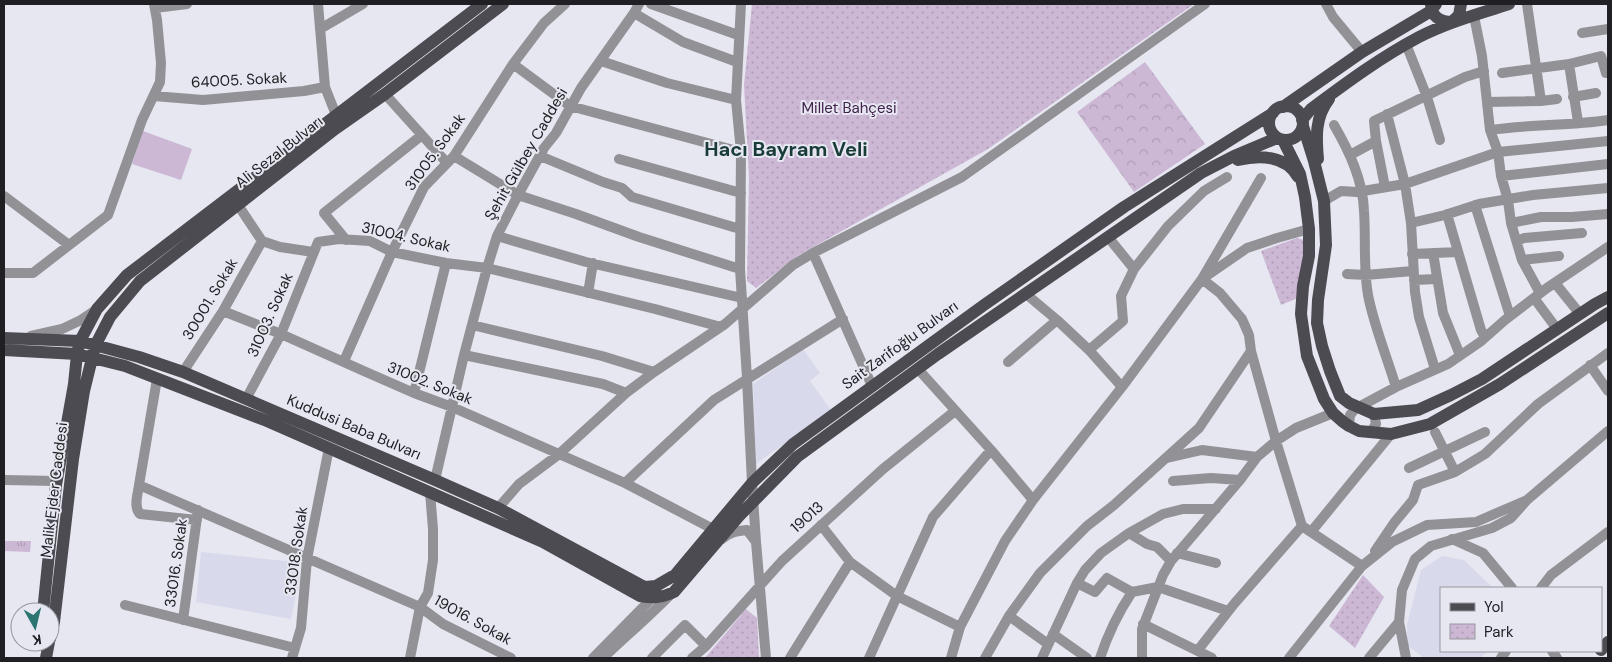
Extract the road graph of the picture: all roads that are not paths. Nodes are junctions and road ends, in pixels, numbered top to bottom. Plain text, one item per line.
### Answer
1 (187, 4) edge
2 (318, 4) edge
3 (363, 4) edge
4 (482, 4) edge
5 (503, 4) edge
6 (564, 4) edge
7 (651, 4) edge
8 (741, 4) edge
9 (1206, 4) edge
10 (1326, 4) edge
11 (1461, 4) edge
12 (1509, 4) edge
13 (1527, 4) edge
14 (154, 6) edge
15 (1432, 6) edge
16 (637, 8) edge
17 (1474, 16) junction
18 (1452, 22) junction
19 (1608, 29) edge
20 (320, 30) junction
21 (1582, 33) dead end
22 (738, 35) junction
23 (1406, 44) junction
24 (1362, 52) junction
25 (601, 61) junction
26 (737, 62) junction
27 (513, 64) junction
28 (1568, 64) junction
29 (1536, 67) junction
30 (1484, 71) junction
31 (1502, 73) dead end
32 (1608, 73) edge
33 (325, 87) junction
34 (1336, 91) junction
35 (1596, 93) dead end
36 (385, 94) junction
37 (154, 96) junction
38 (1427, 97) junction
39 (1573, 97) junction
40 (1557, 99) dead end
41 (736, 100) junction
42 (1541, 101) junction
43 (1488, 102) junction
44 (570, 106) junction
45 (1278, 110) junction
46 (1387, 114) junction
47 (336, 115) junction
48 (1608, 120) edge
49 (1578, 122) junction
50 (1302, 123) junction
51 (1334, 125) dead end
52 (1490, 130) junction
53 (422, 135) junction
54 (1280, 139) junction
55 (1440, 140) dead end
56 (1376, 141) junction
57 (1608, 141) edge
58 (740, 152) junction
59 (1498, 152) junction
60 (1350, 155) junction
61 (540, 156) junction
62 (619, 159) dead end
63 (450, 160) junction
64 (1608, 164) edge
65 (1214, 166) junction
66 (1501, 176) junction
67 (1227, 177) dead end
68 (1261, 178) dead end
69 (1320, 181) junction
70 (1405, 184) junction
71 (1303, 187) junction
72 (1386, 187) junction
73 (1608, 188) edge
74 (1362, 192) junction
75 (741, 193) junction
76 (518, 195) junction
77 (4, 196) edge
78 (1508, 200) junction
79 (1324, 201) junction
80 (238, 205) junction
81 (1475, 205) junction
82 (1447, 214) junction
83 (1608, 214) edge
84 (1411, 223) junction
85 (1511, 223) junction
86 (740, 229) junction
87 (1309, 229) junction
88 (1582, 233) dead end
89 (497, 236) junction
90 (1108, 237) junction
91 (346, 240) junction
92 (262, 241) junction
93 (1517, 241) junction
94 (318, 242) joint
95 (69, 245) junction
96 (1608, 247) edge
97 (313, 252) junction
98 (392, 252) junction
99 (1458, 252) junction
100 (813, 253) junction
101 (1433, 253) junction
102 (1412, 254) junction
103 (1559, 256) dead end
104 (1522, 260) junction
105 (446, 263) junction
106 (593, 263) junction
107 (487, 268) junction
108 (740, 269) junction
109 (1134, 269) junction
110 (4, 273) edge
111 (1346, 274) dead end
112 (1366, 275) junction
113 (1414, 275) junction
114 (1202, 279) junction
115 (1437, 279) junction
116 (1555, 283) junction
117 (741, 286) junction
118 (588, 293) junction
119 (760, 293) junction
120 (1026, 294) junction
121 (1537, 296) junction
122 (1608, 297) edge
123 (742, 303) junction
124 (97, 310) junction
125 (223, 311) junction
126 (1608, 313) edge
127 (1580, 314) junction
128 (1510, 316) junction
129 (843, 319) junction
130 (1057, 320) junction
131 (472, 325) junction
132 (721, 327) junction
133 (1557, 329) junction
134 (281, 334) junction
135 (1485, 337) junction
136 (4, 338) edge
137 (22, 338) junction
138 (79, 348) junction
139 (4, 350) edge
140 (1089, 350) junction
141 (1251, 351) junction
142 (94, 352) junction
143 (1608, 353) edge
144 (464, 355) junction
145 (1460, 356) junction
146 (344, 362) junction
147 (1008, 362) dead end
148 (1590, 366) junction
149 (918, 369) junction
150 (1435, 369) junction
151 (183, 372) junction
152 (654, 372) junction
153 (747, 378) junction
154 (157, 379) junction
155 (872, 386) junction
156 (1122, 387) junction
157 (1396, 387) junction
158 (1607, 387) edge
159 (414, 393) junction
160 (626, 393) junction
161 (246, 398) junction
162 (452, 407) junction
163 (1359, 408) junction
164 (955, 411) junction
165 (1333, 413) junction
166 (1374, 414) junction
167 (1349, 426) junction
168 (1608, 431) edge
169 (1435, 432) dead end
170 (1485, 432) dead end
171 (1370, 433) junction
172 (1391, 434) junction
173 (1276, 441) junction
174 (329, 448) junction
175 (991, 450) junction
176 (1444, 451) junction
177 (558, 454) junction
178 (1257, 457) junction
179 (1165, 459) junction
180 (1409, 468) dead end
181 (1455, 472) junction
182 (4, 480) edge
183 (435, 480) junction
184 (1240, 480) junction
185 (57, 481) junction
186 (1173, 481) dead end
187 (625, 483) junction
188 (752, 483) junction
189 (140, 485) junction
190 (430, 492) junction
191 (1033, 500) junction
192 (1527, 500) junction
193 (753, 501) junction
194 (498, 508) junction
195 (1216, 509) junction
196 (197, 515) junction
197 (821, 525) junction
198 (713, 529) junction
199 (1306, 529) junction
200 (1608, 532) edge
201 (1129, 533) junction
202 (1452, 539) junction
203 (756, 542) junction
204 (710, 548) junction
205 (1174, 557) junction
206 (307, 559) junction
207 (850, 562) junction
208 (1216, 563) dead end
209 (1365, 564) junction
210 (675, 575) junction
211 (1076, 583) junction
212 (760, 585) junction
213 (1158, 587) junction
214 (1511, 587) edge
215 (1542, 587) edge
216 (674, 592) junction
217 (1132, 592) junction
218 (897, 596) junction
219 (651, 598) junction
220 (45, 602) edge
221 (56, 602) edge
222 (125, 605) dead end
223 (420, 608) junction
224 (1228, 612) junction
225 (1009, 616) junction
226 (183, 620) junction
227 (1399, 622) junction
228 (1143, 624) junction
229 (960, 627) junction
230 (1053, 634) junction
231 (1048, 644) junction
232 (706, 646) junction
233 (1198, 650) junction
234 (293, 653) edge
235 (504, 657) edge
236 (1405, 657) edge
237 (410, 658) edge
238 (593, 658) edge
239 (603, 658) edge
240 (652, 658) edge
241 (692, 658) edge
242 (766, 658) edge
243 (790, 658) edge
244 (869, 658) edge
245 (950, 658) edge
246 (984, 658) edge
247 (1042, 658) edge
248 (1087, 658) edge
249 (1100, 658) edge
250 (1142, 658) edge
251 (1212, 658) edge
252 (1288, 658) edge
253 (1369, 658) edge

1 - 14 street
2 - 20 street
3 - 20 street
4 - 47 main road, Ali Sezal Bulvarı
5 - 36 main road, Ali Sezal Bulvarı
6 - 27 street, 31005. Sokak
7 - 22 street
8 - 22 street
9 - 100 street
10 - 24 street
11 - 18 main road
12 - 17 main road
13 - 29 street
14 - 37 street
15 - 18 main road
15 - 24 main road
16 - 25 street, Şehit Gülbey Caddesi
16 - 26 street
17 - 18 main road
17 - 30 street
18 - 23 main road
19 - 21 street
20 - 33 street
22 - 26 street
23 - 34 main road
23 - 38 street
24 - 45 main road
25 - 41 street
25 - 44 street, Şehit Gülbey Caddesi
26 - 41 street
27 - 44 street
27 - 63 street, 31005. Sokak
28 - 29 street
28 - 32 street
28 - 39 street
29 - 31 street
29 - 42 street
30 - 38 street
30 - 43 street
33 - 37 street, 64005. Sokak
33 - 47 street
34 - 50 main road
34 - 69 main road
35 - 39 street
36 - 53 street
36 - 80 main road, Ali Sezal Bulvarı
37 - 95 street
38 - 46 street
38 - 55 street
39 - 49 street
40 - 42 street
41 - 58 street
42 - 43 street
43 - 52 street
44 - 58 street
44 - 61 street, Şehit Gülbey Caddesi
45 - 50 main road
45 - 54 main road
45 - 155 main road, Sait Zarifoğlu Bulvarı
46 - 56 street
46 - 70 street
47 - 124 main road, Ali Sezal Bulvarı
48 - 49 street
49 - 52 street
50 - 54 main road
50 - 69 main road
51 - 60 street
52 - 59 street
53 - 63 street
53 - 91 street
54 - 65 main road, Sait Zarifoğlu Bulvarı
54 - 71 main road
56 - 60 street
56 - 72 street
57 - 59 street
58 - 75 street
59 - 66 street
59 - 70 street
60 - 74 street
61 - 76 street, Şehit Gülbey Caddesi
61 - 86 street
62 - 75 street
63 - 76 street
63 - 98 street, 31005. Sokak
64 - 66 street
65 - 71 main road
65 - 90 main road, Sait Zarifoğlu Bulvarı
66 - 78 street
67 - 109 street
68 - 114 street
69 - 79 main road
70 - 72 street
70 - 84 street
71 - 87 main road
72 - 74 street
73 - 78 street
74 - 79 street
74 - 112 street
75 - 86 street
76 - 89 street, Şehit Gülbey Caddesi
76 - 108 street
77 - 95 street
78 - 81 street
78 - 85 street
79 - 163 main road
80 - 92 street
80 - 142 main road, Ali Sezal Bulvarı
81 - 82 street
81 - 128 street
82 - 84 street
82 - 99 street
83 - 85 street
84 - 102 street
85 - 93 street
86 - 108 street
87 - 114 street
87 - 165 main road
88 - 93 street
89 - 106 street
89 - 107 street, Şehit Gülbey Caddesi
90 - 109 street
90 - 120 main road, Sait Zarifoğlu Bulvarı
91 - 94 street, 31004. Sokak
91 - 98 street, 31004. Sokak
92 - 97 street
92 - 125 street, 30001. Sokak
93 - 104 street
94 - 97 street, 31003. Sokak
95 - 110 street
96 - 116 street
97 - 134 street, 31003. Sokak
98 - 105 street, 31004. Sokak
98 - 146 street, 31005. Sokak
99 - 101 street
99 - 135 street
100 - 119 street
100 - 129 street
101 - 102 street
101 - 115 street
102 - 113 street
103 - 104 street
104 - 121 street
105 - 107 street, 31004. Sokak
105 - 159 street
106 - 118 street
106 - 123 street
107 - 118 street, 31004. Sokak
107 - 131 street, Şehit Gülbey Caddesi
108 - 117 street
109 - 140 street
111 - 112 street
112 - 113 street
112 - 157 street
113 - 115 street
113 - 150 street
114 - 141 street
114 - 156 street
115 - 145 street
116 - 121 street
116 - 127 street
117 - 119 street
117 - 123 street
118 - 132 street, 31004. Sokak
119 - 123 street
120 - 130 street
120 - 149 main road, Sait Zarifoğlu Bulvarı
121 - 128 street
121 - 133 street
122 - 127 main road
123 - 132 street
123 - 153 street
124 - 137 street
124 - 138 main road, Ali Sezal Bulvarı
125 - 134 street, 31002. Sokak
125 - 151 street, 30001. Sokak
126 - 172 main road
127 - 133 main road
128 - 135 street
129 - 153 street
129 - 155 street
130 - 140 street
130 - 147 street
131 - 144 street, Şehit Gülbey Caddesi
131 - 152 street
132 - 152 street
133 - 166 main road
134 - 146 street, 31002. Sokak
134 - 161 street, 31003. Sokak
135 - 145 street
136 - 137 main road, Kuddusi Baba Bulvarı
137 - 138 main road, Kuddusi Baba Bulvarı
138 - 139 main road, Kuddusi Baba Bulvarı
138 - 142 main road, Kuddusi Baba Bulvarı
138 - 185 main road, Malik Ejder Caddesi
140 - 156 street
141 - 173 street
141 - 179 street
142 - 151 main road, Kuddusi Baba Bulvarı
142 - 154 main road, Kuddusi Baba Bulvarı
142 - 221 main road, Malik Ejder Caddesi
143 - 148 street
144 - 160 street
144 - 162 street, Şehit Gülbey Caddesi
145 - 150 street
146 - 159 street, 31002. Sokak
148 - 158 street
148 - 181 street
149 - 164 street
149 - 193 main road, Sait Zarifoğlu Bulvarı
150 - 157 street
151 - 161 main road, Kuddusi Baba Bulvarı
152 - 160 street
153 - 187 street
153 - 188 street
154 - 174 main road, Kuddusi Baba Bulvarı
154 - 189 street
155 - 188 main road, Sait Zarifoğlu Bulvarı
156 - 191 street
157 - 163 street
159 - 162 street, 31002. Sokak
160 - 177 street
161 - 183 main road, Kuddusi Baba Bulvarı
162 - 177 street, 31002. Sokak
162 - 183 street, Şehit Gülbey Caddesi
163 - 166 main road
163 - 167 street
164 - 175 street
164 - 197 street, 19013
165 - 167 main road
165 - 173 street
166 - 171 street
167 - 171 main road
168 - 192 street
169 - 176 street
170 - 176 street
171 - 172 main road
172 - 199 street
173 - 178 street
173 - 199 street
174 - 190 main road, Kuddusi Baba Bulvarı
174 - 206 street, 33018. Sokak
175 - 191 street
175 - 218 street
176 - 180 street
176 - 181 street
177 - 187 street, 31002. Sokak
177 - 194 street
178 - 179 street
178 - 184 street
179 - 225 street
181 - 209 street
182 - 185 street
183 - 194 main road, Kuddusi Baba Bulvarı
184 - 186 street
184 - 195 street
185 - 220 main road, Malik Ejder Caddesi
187 - 198 street, 31002. Sokak
188 - 193 street
188 - 198 main road, Sait Zarifoğlu Bulvarı
189 - 196 street, 19016. Sokak
189 - 196 street
190 - 219 main road, Kuddusi Baba Bulvarı
190 - 223 street
191 - 229 street
192 - 202 street
192 - 209 street
193 - 203 street
193 - 204 main road, Sait Zarifoğlu Bulvarı
194 - 210 main road, Kuddusi Baba Bulvarı
195 - 201 street
195 - 205 street
196 - 206 street, 19016. Sokak
196 - 226 street, 33016. Sokak
197 - 207 street
197 - 212 street, 19013
198 - 210 main road, Sait Zarifoğlu Bulvarı
199 - 209 street
199 - 224 street
200 - 215 street
201 - 205 street
201 - 211 street
202 - 214 street
202 - 227 street
203 - 204 street
203 - 212 street
204 - 216 main road, Sait Zarifoğlu Bulvarı
205 - 208 street
205 - 213 street
206 - 223 street, 19016. Sokak
206 - 234 street, 33018. Sokak
207 - 218 street
207 - 243 street
209 - 252 street
210 - 219 street, Sait Zarifoğlu Bulvarı
211 - 217 street
211 - 230 street
212 - 232 street, 19013
212 - 242 street
213 - 217 street
213 - 224 street
213 - 228 street
216 - 219 main road
216 - 239 street, Sait Zarifoğlu Bulvarı
217 - 249 street
218 - 229 street
218 - 244 street
219 - 238 street, Sait Zarifoğlu Bulvarı
222 - 226 street
223 - 235 street, 19016. Sokak
223 - 237 street
224 - 233 street
225 - 231 street
225 - 246 street
226 - 234 street
227 - 236 street
227 - 253 street
228 - 233 street
228 - 250 street
229 - 245 street
230 - 231 street
230 - 248 street
231 - 247 street
232 - 240 street
232 - 241 street, 19013
233 - 251 street

